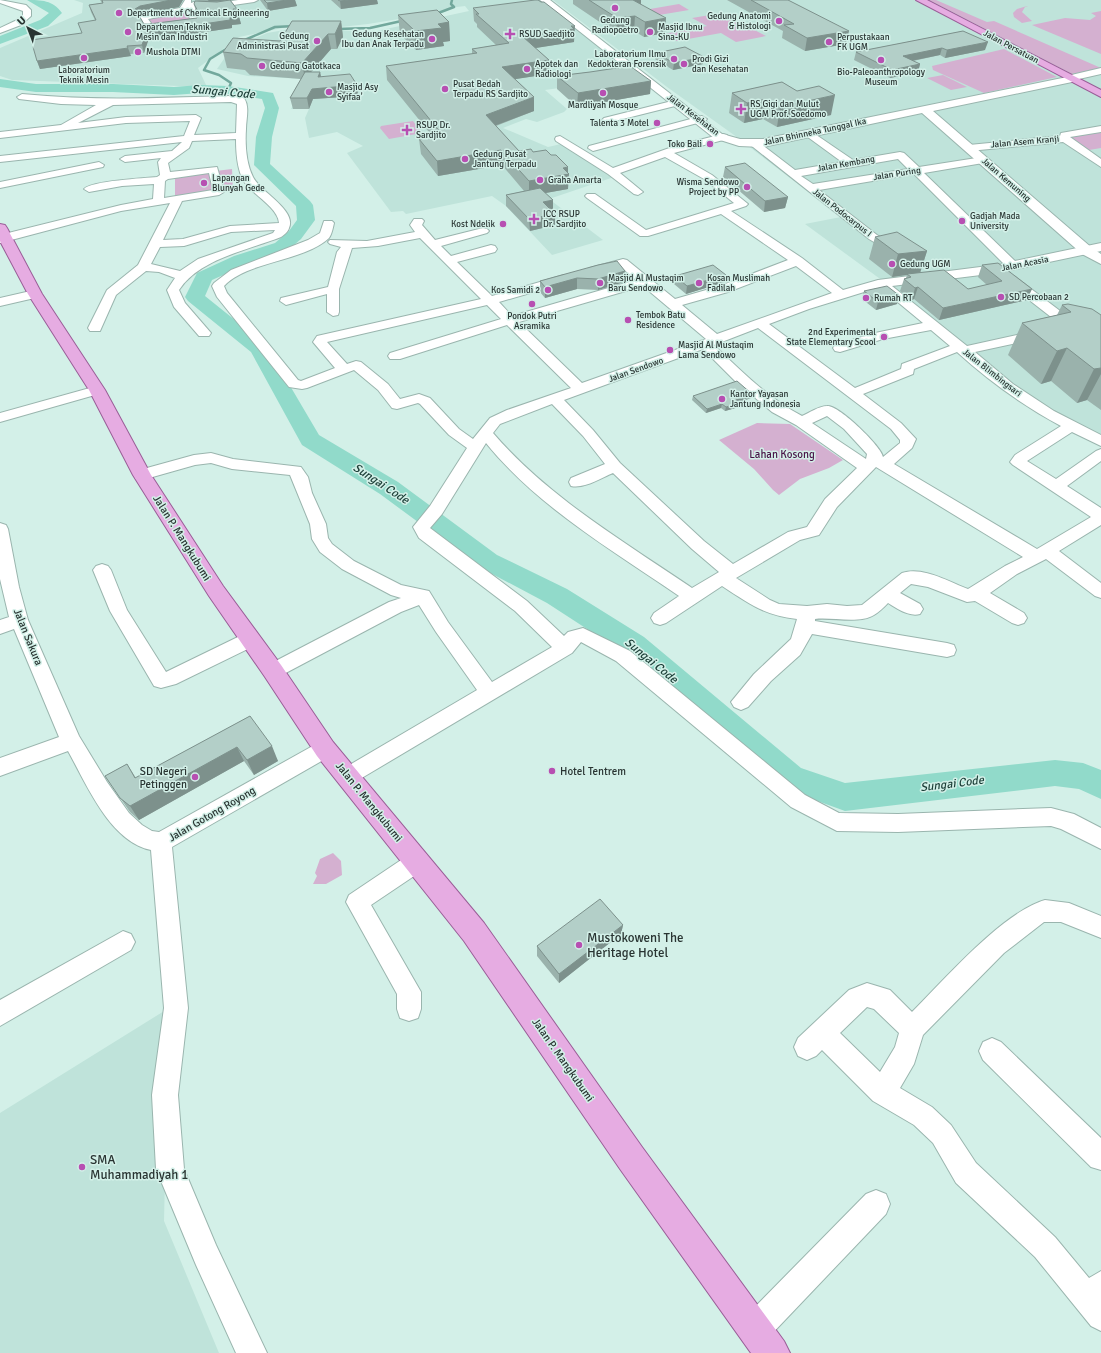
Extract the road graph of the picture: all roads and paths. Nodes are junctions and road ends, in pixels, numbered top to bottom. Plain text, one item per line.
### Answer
1 (254, 0) edge
2 (544, 0) edge
3 (920, 0) edge
4 (0, 1) edge
5 (190, 2) edge
6 (553, 4) edge
7 (0, 31) edge
8 (1101, 71) edge
9 (1071, 79) junction
10 (657, 86) junction
11 (1101, 94) edge
12 (22, 97) dead end
13 (112, 102) junction
14 (676, 103) junction
15 (132, 109) dead end
16 (925, 109) junction
17 (695, 116) junction
18 (126, 120) junction
19 (606, 120) dead end
20 (65, 126) junction
21 (1101, 129) edge
22 (809, 133) junction
23 (0, 135) edge
24 (241, 136) junction
25 (723, 137) junction
26 (188, 138) junction
27 (560, 139) dead end
28 (1065, 139) junction
29 (753, 143) junction
30 (118, 145) junction
31 (592, 148) dead end
32 (969, 148) junction
33 (666, 153) junction
34 (172, 154) junction
35 (0, 159) edge
36 (124, 159) dead end
37 (983, 160) junction
38 (852, 164) junction
39 (1101, 164) edge
40 (99, 165) dead end
41 (917, 170) junction
42 (612, 172) junction
43 (792, 174) junction
44 (162, 178) junction
45 (0, 184) edge
46 (810, 188) junction
47 (89, 189) dead end
48 (638, 192) dead end
49 (591, 196) dead end
50 (176, 199) junction
51 (158, 203) junction
52 (724, 210) junction
53 (418, 221) dead end
54 (328, 223) dead end
55 (286, 225) junction
56 (483, 231) dead end
57 (423, 234) junction
58 (1, 235) edge
59 (334, 242) dead end
60 (157, 244) junction
61 (433, 244) junction
62 (249, 246) junction
63 (347, 246) junction
64 (1101, 247) edge
65 (491, 249) dead end
66 (1087, 251) junction
67 (268, 260) junction
68 (449, 260) junction
69 (910, 260) edge
70 (1101, 260) edge
71 (798, 261) junction
72 (1013, 266) junction
73 (143, 267) junction
74 (922, 268) edge
75 (997, 269) junction
76 (182, 276) junction
77 (935, 276) junction
78 (644, 282) junction
79 (878, 284) joint
80 (897, 287) junction
81 (333, 289) junction
82 (35, 294) junction
83 (841, 294) junction
84 (286, 301) dead end
85 (489, 301) junction
86 (0, 302) edge
87 (673, 304) junction
88 (333, 312) dead end
89 (510, 320) junction
90 (760, 323) junction
91 (934, 325) junction
92 (95, 328) dead end
93 (1077, 330) junction
94 (1101, 330) edge
95 (204, 333) dead end
96 (711, 342) junction
97 (840, 348) dead end
98 (961, 349) junction
99 (1101, 349) edge
100 (396, 356) dead end
101 (344, 369) junction
102 (580, 389) junction
103 (97, 390) junction
104 (852, 394) junction
105 (554, 398) junction
106 (0, 418) edge
107 (801, 422) junction
108 (1071, 426) junction
109 (486, 434) junction
110 (1101, 441) edge
111 (475, 446) junction
112 (1101, 454) edge
113 (875, 463) junction
114 (615, 466) junction
115 (142, 475) junction
116 (577, 482) dead end
117 (1057, 486) junction
118 (1101, 517) edge
119 (0, 529) edge
120 (1042, 554) junction
121 (102, 570) dead end
122 (727, 575) junction
123 (1101, 592) edge
124 (976, 593) junction
125 (888, 595) junction
126 (423, 596) junction
127 (692, 596) junction
128 (914, 610) dead end
129 (660, 618) dead end
130 (1018, 618) dead end
131 (806, 619) junction
132 (19, 620) junction
133 (0, 627) edge
134 (249, 640) junction
135 (565, 648) junction
136 (947, 650) dead end
137 (273, 670) junction
138 (490, 693) junction
139 (741, 702) dead end
140 (71, 741) junction
141 (325, 749) junction
142 (0, 767) edge
143 (348, 776) junction
144 (1101, 839) edge
145 (161, 842) junction
146 (418, 861) junction
147 (1101, 927) edge
148 (124, 942) dead end
149 (409, 1009) dead end
150 (0, 1014) edge
151 (912, 1029) junction
152 (992, 1051) dead end
153 (882, 1092) junction
154 (1101, 1157) edge
155 (876, 1204) dead end
156 (1096, 1301) edge
157 (755, 1329) junction
158 (252, 1353) edge
159 (772, 1353) edge

1 - 5 street
2 - 6 street, Jalan Kesehatan
3 - 9 main road, Jalan Persatuan
4 - 7 street
5 - 5 street
6 - 10 street, Jalan Kesehatan
8 - 9 street, Jalan Bhinneka Tunggal Ika
9 - 11 main road, Jalan Persatuan
9 - 16 street, Jalan Bhinneka Tunggal Ika
10 - 14 street, Jalan Kesehatan
10 - 17 street, Jalan Kesehatan
12 - 13 street
13 - 20 street
13 - 24 street
14 - 17 street, Jalan Kesehatan
14 - 19 street
15 - 18 street
16 - 22 street, Jalan Bhinneka Tunggal Ika
16 - 32 street, Jalan Kemuning
17 - 25 street, Jalan Kesehatan
17 - 31 street
18 - 20 street
18 - 26 street
18 - 30 street
20 - 23 street
21 - 28 street, Jalan Asem Kranji
22 - 29 street, Jalan Bhinneka Tunggal Ika
22 - 38 street
24 - 26 street
24 - 55 street
25 - 29 street, Jalan Bhinneka Tunggal Ika
25 - 33 street
26 - 30 street
26 - 34 street
27 - 42 street
28 - 32 street, Jalan Asem Kranji
28 - 39 street
29 - 43 street, Jalan Podocarpus I
30 - 35 street
32 - 37 street, Jalan Kemuning
33 - 42 street
33 - 52 street
34 - 36 street
34 - 44 street
37 - 41 street, Jalan Puring
37 - 66 street, Jalan Kemuning
38 - 41 street, Jalan Kembang
38 - 43 street, Jalan Kembang
40 - 45 street
41 - 46 street, Jalan Puring
41 - 72 street
42 - 48 street
43 - 46 street, Jalan Podocarpus I
44 - 47 street
44 - 50 street
44 - 51 street
46 - 69 street, Jalan Podocarpus I
49 - 52 street
50 - 51 street
50 - 60 street
51 - 58 street
52 - 71 street
53 - 57 street
54 - 67 street
55 - 60 street
55 - 62 street
56 - 61 street
57 - 61 street
57 - 63 street
58 - 82 main road, Jalan P. Mangkubumi
59 - 63 street
60 - 73 street
61 - 68 street
62 - 67 street
62 - 76 street
63 - 81 street
64 - 66 street, Jalan Acasia
65 - 68 street
66 - 70 street, Jalan Kemuning
66 - 72 street, Jalan Acasia
67 - 101 street
68 - 85 street
71 - 83 street
71 - 87 street
72 - 75 street, Jalan Acasia
73 - 76 street
73 - 92 street
74 - 77 street
75 - 77 street, Jalan Acasia
75 - 93 street
76 - 95 street
77 - 80 street, Jalan Acasia
78 - 85 street
78 - 87 street
78 - 89 street
79 - 80 street, Jalan Blimbingsari
79 - 83 street, Jalan Sendowo
80 - 91 street, Jalan Blimbingsari
81 - 84 street
81 - 88 street
82 - 86 street
82 - 103 main road, Jalan P. Mangkubumi
83 - 90 street, Jalan Sendowo
85 - 89 street
85 - 101 street
87 - 96 street
89 - 100 street
89 - 102 street
90 - 96 street, Jalan Sendowo
90 - 104 street
91 - 97 street
91 - 98 street, Jalan Blimbingsari
93 - 94 street
93 - 98 street
93 - 99 street
96 - 102 street, Jalan Sendowo
96 - 107 street
98 - 104 street
98 - 108 street, Jalan Blimbingsari
101 - 111 street
102 - 105 street, Jalan Sendowo
103 - 106 street
103 - 115 main road, Jalan P. Mangkubumi
104 - 113 street
105 - 109 street, Jalan Sendowo
105 - 114 street
107 - 113 street
107 - 113 street
108 - 110 street, Jalan Blimbingsari
108 - 117 street
109 - 111 street, Jalan Sendowo
109 - 127 street
111 - 135 street, Jalan Sendowo
112 - 117 street
113 - 120 street
113 - 122 street
114 - 116 street
114 - 122 street
115 - 126 street
115 - 134 main road, Jalan P. Mangkubumi
117 - 118 street
118 - 120 street
119 - 132 street, Jalan Sakura
120 - 123 street
120 - 124 street
121 - 134 street
122 - 127 street
122 - 131 street
124 - 125 street
124 - 130 street
125 - 128 street
125 - 131 street
126 - 137 street
126 - 138 street
127 - 129 street
131 - 136 street
131 - 139 street
132 - 133 street
132 - 140 street, Jalan Sakura
134 - 137 main road, Jalan P. Mangkubumi
135 - 138 street
135 - 144 street
137 - 141 main road, Jalan P. Mangkubumi
138 - 143 street
140 - 142 street
140 - 145 street, Jalan Gotong Royong
141 - 143 main road, Jalan P. Mangkubumi
141 - 145 street, Jalan Gotong Royong
143 - 146 main road, Jalan P. Mangkubumi
145 - 158 street
146 - 149 street
146 - 157 main road, Jalan P. Mangkubumi
147 - 151 street
148 - 150 street
151 - 153 street
151 - 153 street
152 - 154 street
153 - 156 street
155 - 157 street
157 - 159 main road, Jalan P. Mangkubumi

